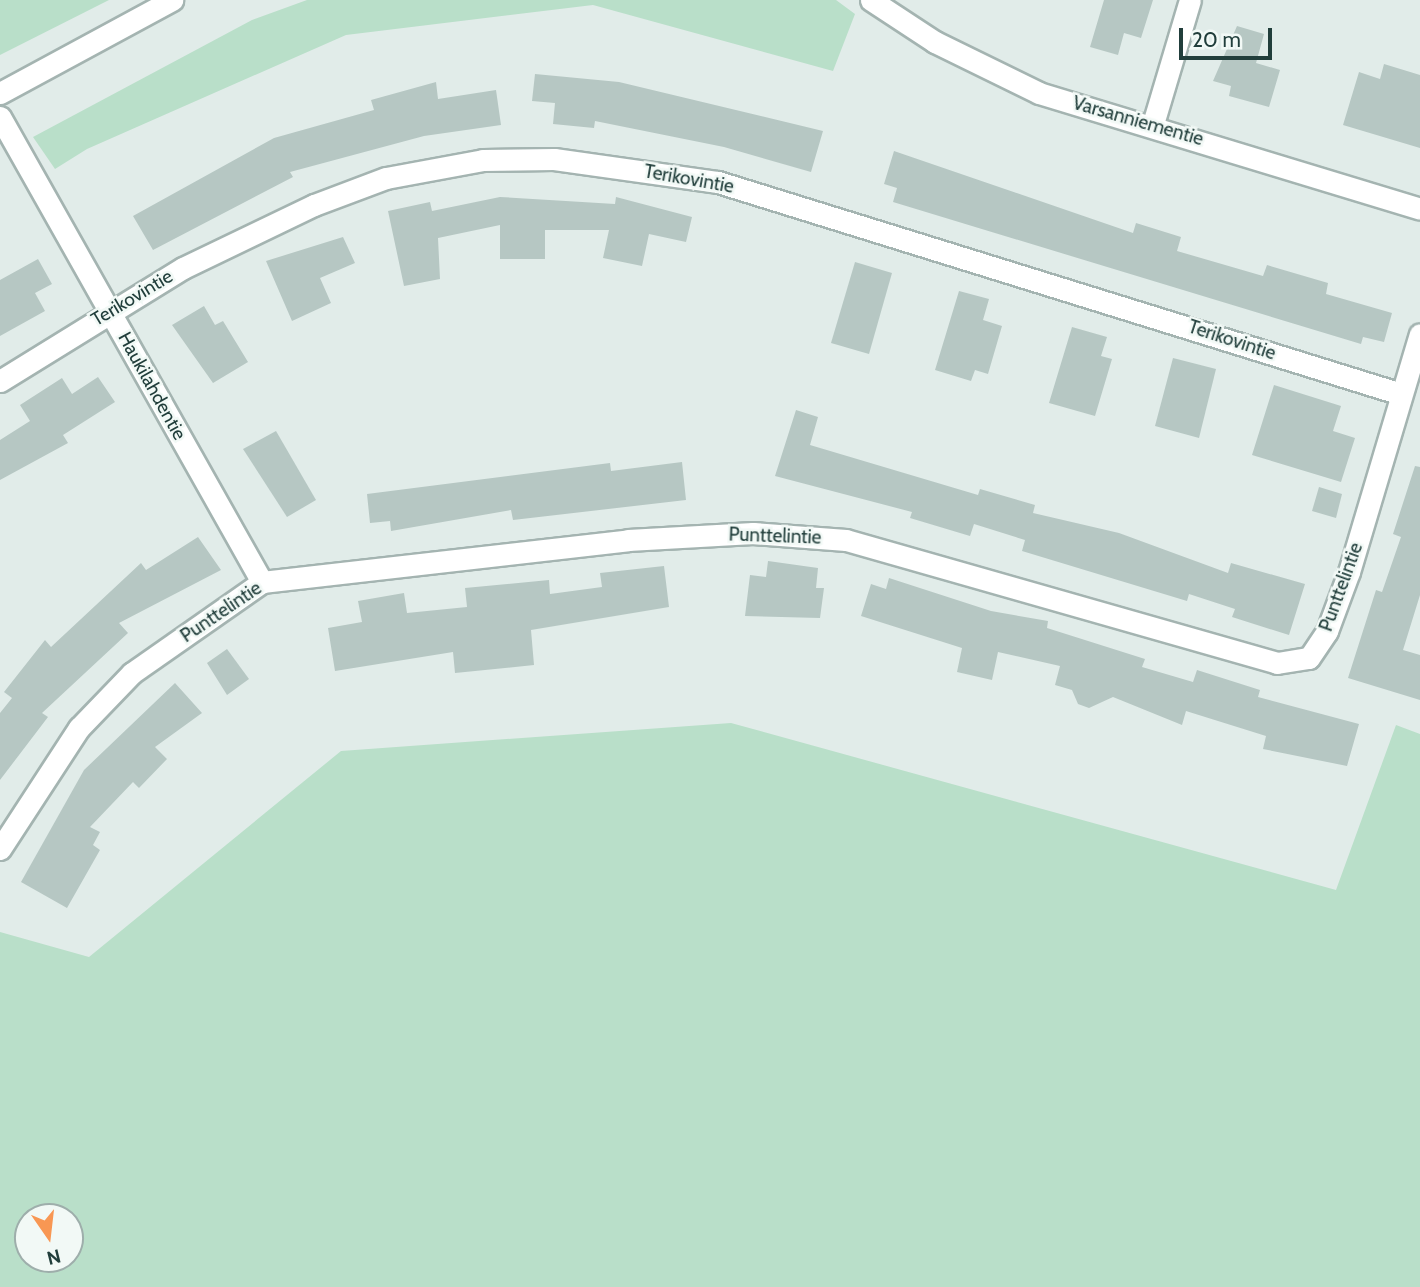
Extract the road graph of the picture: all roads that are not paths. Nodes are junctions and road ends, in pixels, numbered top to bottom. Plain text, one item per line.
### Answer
1 (172, 0) edge
2 (871, 0) edge
3 (1191, 0) edge
4 (0, 93) edge
5 (0, 117) edge
6 (1153, 124) junction
7 (1420, 209) edge
8 (110, 311) junction
9 (1420, 334) edge
10 (0, 381) edge
11 (1401, 394) junction
12 (262, 582) junction
13 (0, 849) edge

1 - 4 street
2 - 6 street, Varsanniementie
3 - 6 street
5 - 8 street, Haukilahdentie
6 - 7 street, Varsanniementie
8 - 10 street, Terikovintie
8 - 11 street, Terikovintie
8 - 12 street, Haukilahdentie
9 - 11 street, Punttelintie
11 - 12 street, Punttelintie
12 - 13 street, Punttelintie

